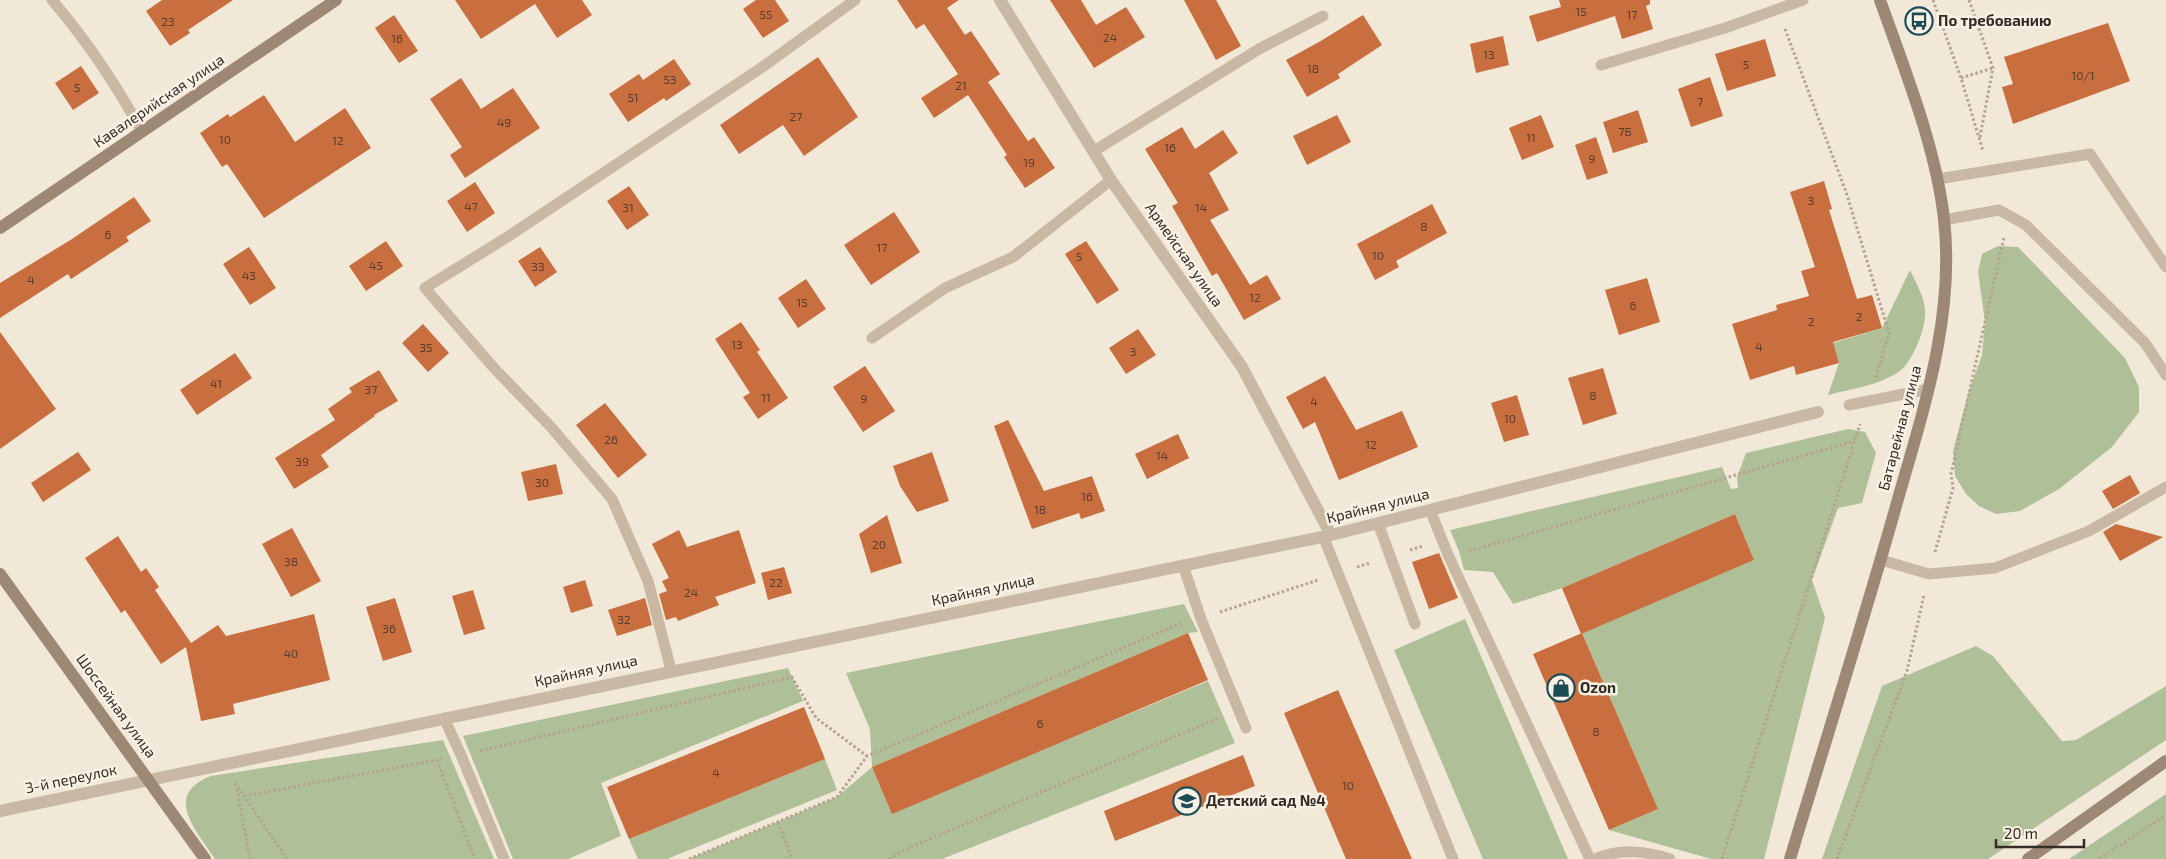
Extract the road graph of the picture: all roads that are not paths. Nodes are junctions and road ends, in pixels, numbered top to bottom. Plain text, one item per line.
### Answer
1 (52, 0) edge
2 (336, 0) edge
3 (855, 0) edge
4 (1000, 0) edge
5 (1804, 0) edge
6 (1880, 0) edge
7 (1322, 16) dead end
8 (1601, 65) dead end
9 (142, 132) junction
10 (1094, 152) junction
11 (1938, 179) junction
12 (1112, 180) junction
13 (1944, 220) junction
14 (0, 228) edge
15 (2166, 267) edge
16 (872, 338) dead end
17 (2166, 376) edge
18 (1929, 389) junction
19 (1849, 405) dead end
20 (1818, 412) dead end
21 (2166, 487) edge
22 (1430, 510) junction
23 (1378, 523) junction
24 (1327, 536) junction
25 (1881, 560) junction
26 (1184, 565) junction
27 (0, 574) edge
28 (1415, 624) dead end
29 (671, 670) junction
30 (444, 718) junction
31 (1246, 728) dead end
32 (2166, 761) edge
33 (150, 779) junction
34 (0, 811) edge
35 (205, 859) edge
36 (504, 859) edge
37 (1453, 859) edge
38 (1590, 859) edge
39 (1596, 859) edge
40 (1670, 859) edge
41 (1790, 859) edge
42 (2028, 859) edge

1 - 9 lane
2 - 9 main road, Кавалерийская улица
3 - 29 lane
4 - 10 street, Армейская улица
5 - 8 lane
6 - 11 main road, Батарейная улица
7 - 10 lane
9 - 14 main road, Кавалерийская улица
10 - 12 street, Армейская улица
11 - 13 main road, Батарейная улица
11 - 15 lane
12 - 16 lane
12 - 24 street, Армейская улица
13 - 17 lane
13 - 18 main road, Батарейная улица
18 - 19 lane
18 - 25 main road, Батарейная улица
20 - 22 street, Крайняя улица
21 - 25 lane
22 - 23 street, Крайняя улица
22 - 38 lane
23 - 24 street, Крайняя улица
23 - 28 lane
24 - 26 street, Крайняя улица
24 - 37 lane
25 - 41 main road, Батарейная улица
26 - 29 street, Крайняя улица
26 - 31 lane
27 - 33 main road, Шоссейная улица
29 - 30 street, Крайняя улица
30 - 33 street, Крайняя улица
30 - 36 lane
32 - 42 main road
33 - 34 street, 3-й переулок
33 - 35 main road, Шоссейная улица
39 - 40 lane

